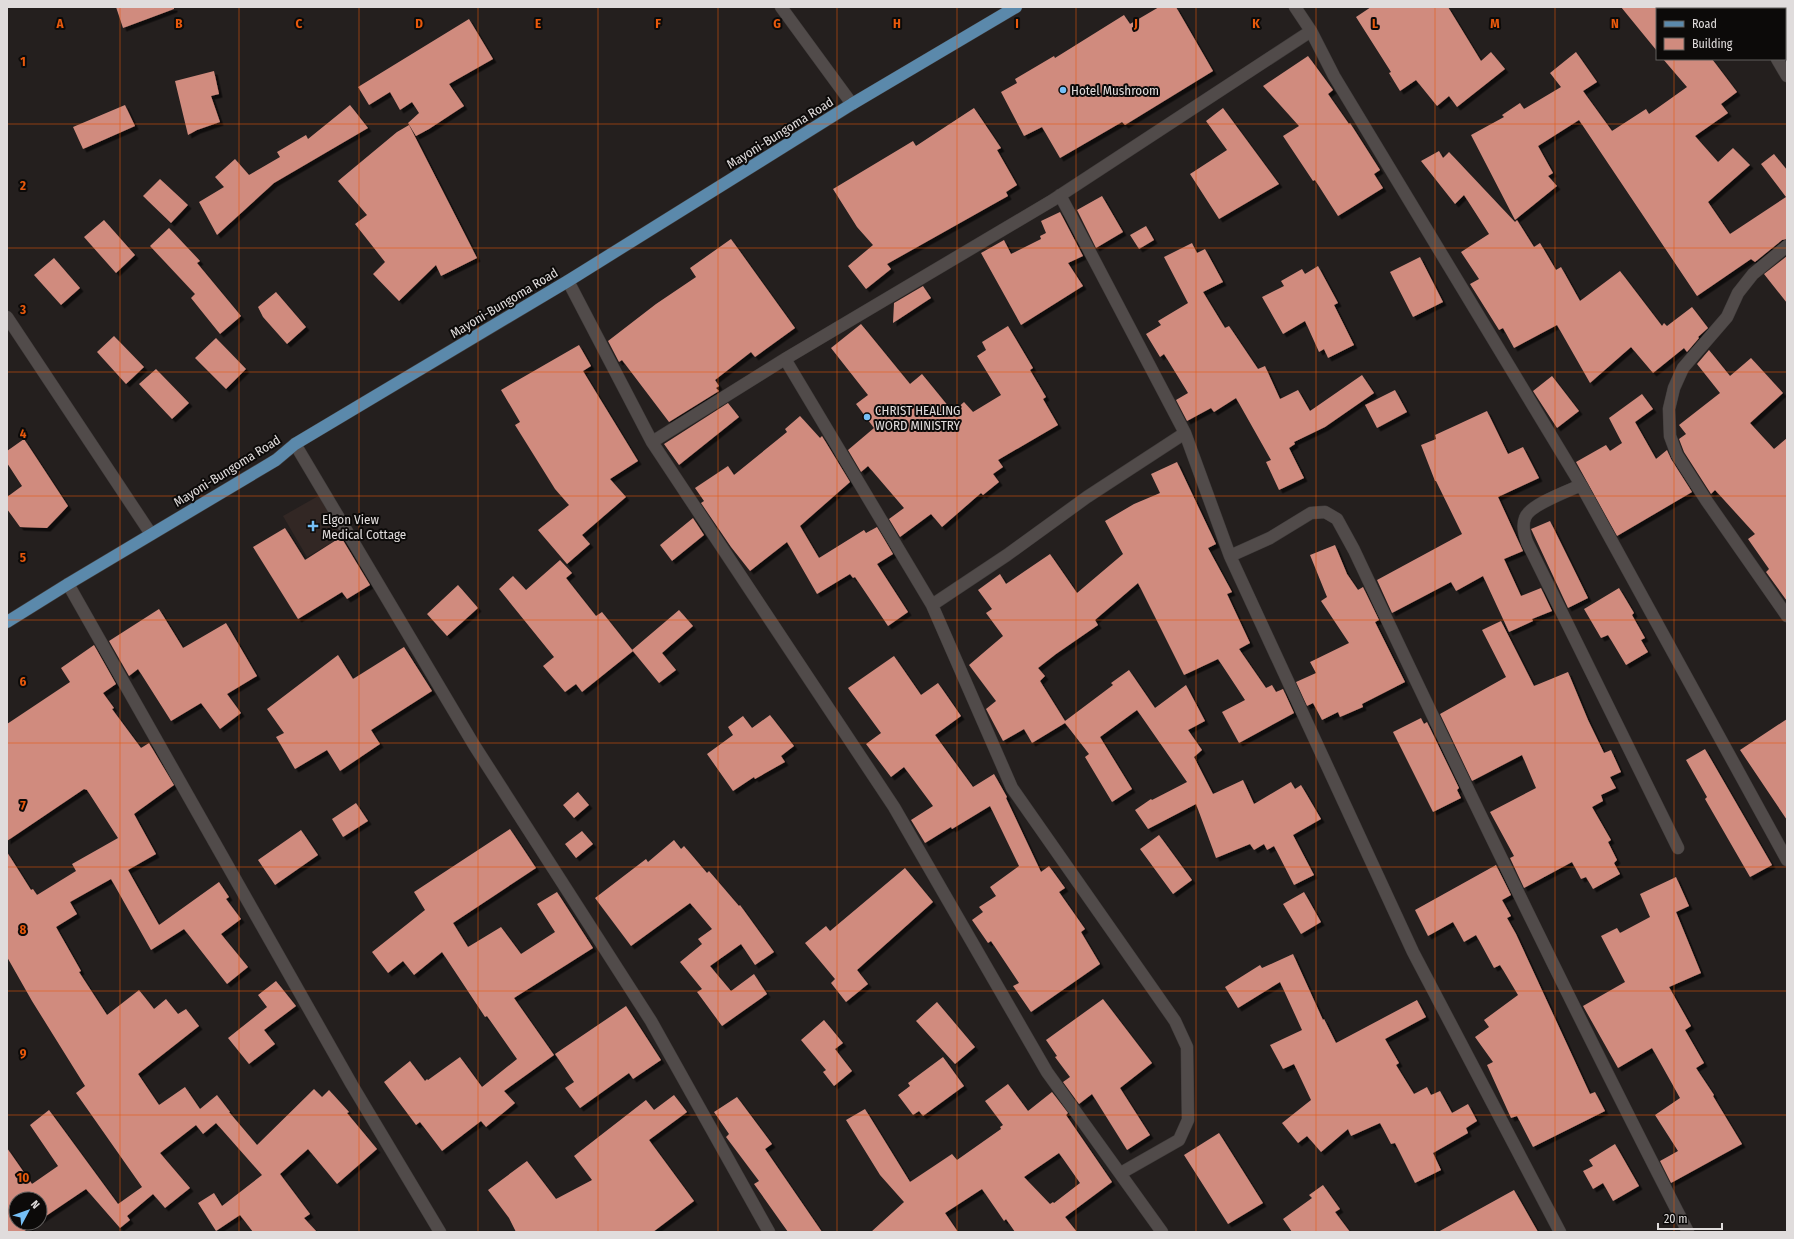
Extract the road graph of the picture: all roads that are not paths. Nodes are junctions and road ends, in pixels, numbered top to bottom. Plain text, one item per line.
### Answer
1 (781, 7) edge
2 (1016, 7) edge
3 (1295, 7) edge
4 (1311, 31) junction
5 (1778, 60) edge
6 (1787, 76) edge
7 (852, 104) junction
8 (1060, 195) junction
9 (1787, 246) edge
10 (568, 281) junction
11 (7, 317) edge
12 (785, 359) junction
13 (1185, 433) junction
14 (652, 442) junction
15 (296, 444) junction
16 (1581, 485) junction
17 (151, 534) junction
18 (1230, 556) junction
19 (68, 584) junction
20 (932, 605) junction
21 (1787, 616) edge
22 (7, 622) edge
23 (1678, 848) dead end
24 (1787, 860) edge
25 (1121, 1173) junction
26 (440, 1232) edge
27 (769, 1232) edge
28 (1162, 1232) edge
29 (1560, 1232) edge
30 (1688, 1232) edge

1 - 7 street
2 - 7 main road, Mayoni-Bungoma Road
3 - 4 street
4 - 8 street
4 - 16 street
5 - 6 street
7 - 10 main road, Mayoni-Bungoma Road
8 - 12 street
8 - 13 street
9 - 21 street
10 - 14 street
10 - 15 main road, Mayoni-Bungoma Road
11 - 17 street
12 - 14 street
12 - 20 street
13 - 18 street
13 - 20 street
14 - 25 street
15 - 17 main road, Mayoni-Bungoma Road
15 - 27 street
16 - 23 street
16 - 24 street
17 - 19 main road, Mayoni-Bungoma Road
18 - 29 street
18 - 30 street
19 - 22 main road, Mayoni-Bungoma Road
19 - 26 street
20 - 25 street
25 - 28 street

